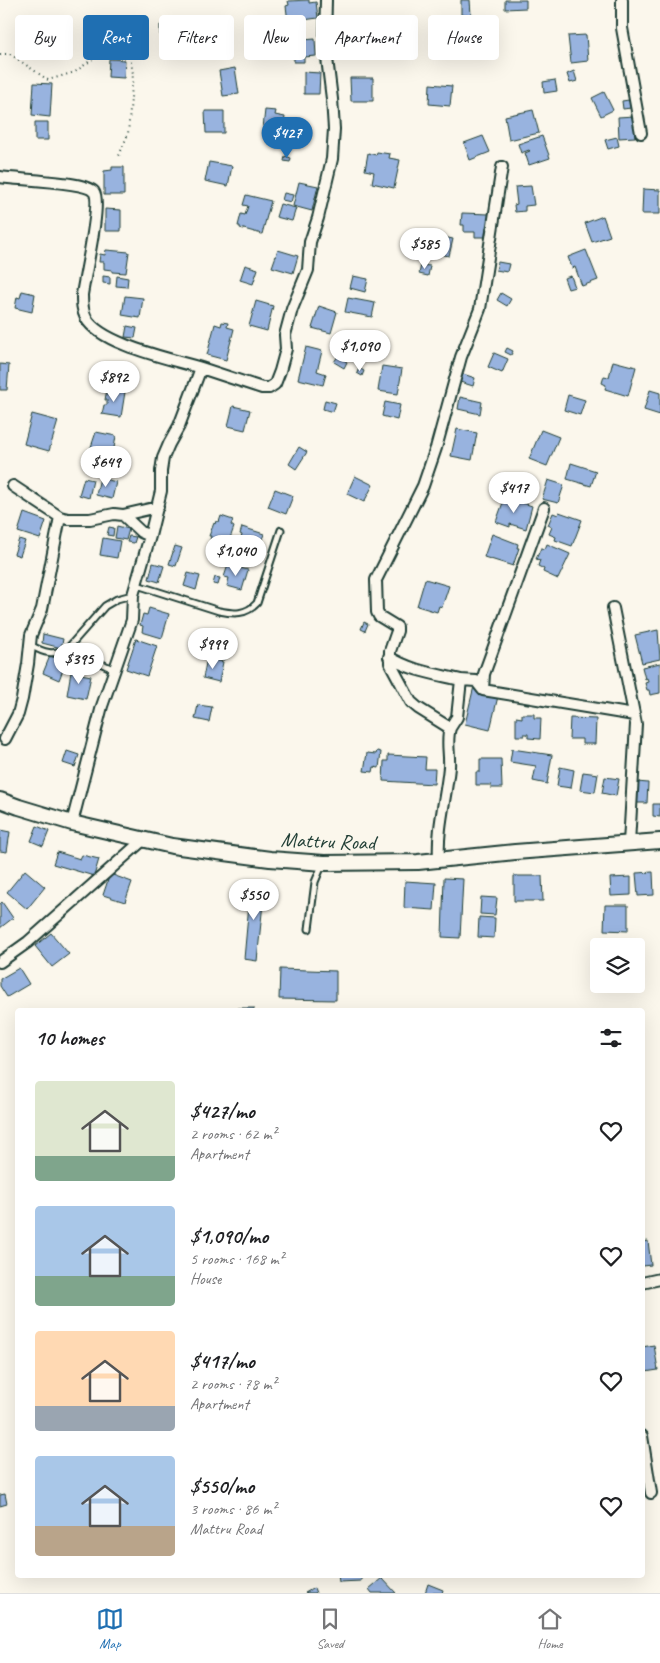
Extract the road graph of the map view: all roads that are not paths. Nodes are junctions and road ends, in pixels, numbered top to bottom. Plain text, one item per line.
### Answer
1 (326, 0) edge
2 (622, 0) edge
3 (641, 133) dead end
4 (502, 167) dead end
5 (0, 178) edge
6 (201, 368) junction
7 (14, 486) dead end
8 (158, 507) junction
9 (544, 508) dead end
10 (123, 515) junction
11 (60, 517) junction
12 (281, 530) dead end
13 (150, 536) junction
14 (136, 585) junction
15 (133, 595) junction
16 (613, 608) dead end
17 (30, 645) junction
18 (68, 648) junction
19 (389, 657) junction
20 (116, 670) junction
21 (461, 680) junction
22 (483, 690) junction
23 (634, 715) junction
24 (450, 728) junction
25 (4, 739) dead end
26 (0, 800) edge
27 (72, 823) junction
28 (143, 840) junction
29 (660, 841) edge
30 (629, 844) junction
31 (439, 860) junction
32 (324, 863) junction
33 (309, 929) dead end
34 (0, 962) edge
35 (660, 1280) edge
36 (645, 1282) edge
37 (645, 1453) edge
38 (652, 1493) dead end

1 - 6 street
2 - 3 street
4 - 19 street
5 - 6 street
6 - 8 street
7 - 11 street
8 - 10 street
8 - 13 street
9 - 22 street
10 - 11 street
10 - 13 street
11 - 17 street
12 - 14 lane
13 - 14 street
14 - 15 street
15 - 18 lane
15 - 20 street
16 - 23 street
17 - 18 lane
17 - 25 street
18 - 20 lane
19 - 21 street
19 - 24 street
20 - 27 street
21 - 22 street
21 - 24 street
22 - 23 street
23 - 30 street
24 - 31 street
26 - 27 main road, Mattru Road
27 - 28 main road, Mattru Road
28 - 32 main road, Mattru Road
28 - 34 street
29 - 30 main road, Mattru Road
30 - 31 main road, Mattru Road
31 - 32 main road, Mattru Road
32 - 33 lane
35 - 36 street
37 - 38 street

